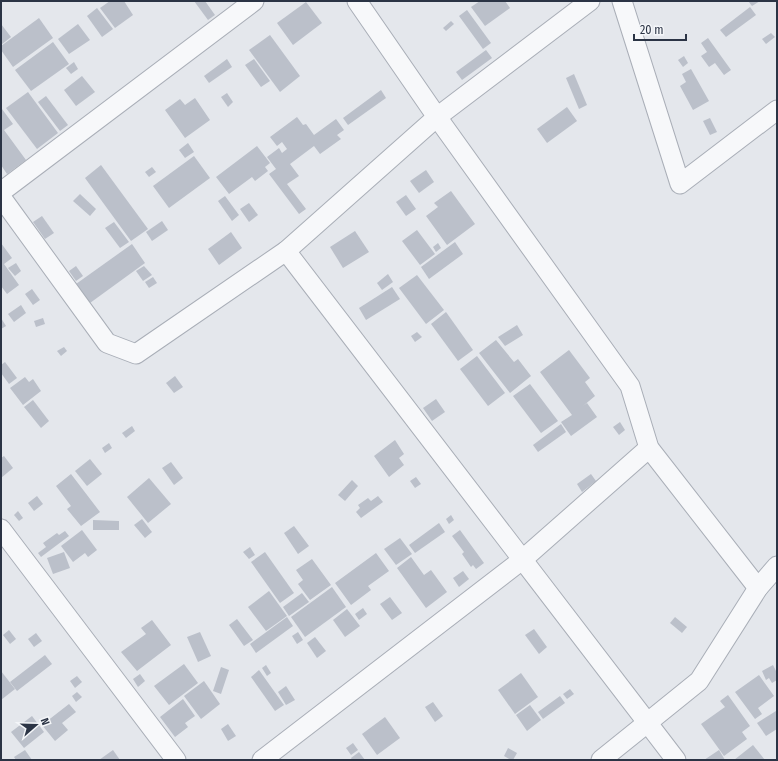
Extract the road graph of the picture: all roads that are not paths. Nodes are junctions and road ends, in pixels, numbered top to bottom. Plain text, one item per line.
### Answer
1 (254, 1) edge
2 (357, 1) edge
3 (590, 1) edge
4 (622, 1) edge
5 (777, 110) edge
6 (437, 117) junction
7 (1, 192) edge
8 (1, 197) edge
9 (286, 251) junction
10 (649, 448) junction
11 (1, 529) edge
12 (522, 560) junction
13 (777, 566) edge
14 (758, 588) junction
15 (647, 723) junction
16 (176, 760) edge
17 (262, 760) edge
18 (600, 760) edge
19 (676, 760) edge

1 - 7 street
2 - 6 street
3 - 6 street
4 - 5 street
6 - 9 street
6 - 10 street
8 - 9 street
9 - 12 street
10 - 12 street
10 - 14 street
11 - 16 street
12 - 15 street
12 - 17 street
13 - 14 street
14 - 15 street
15 - 18 street
15 - 19 street

